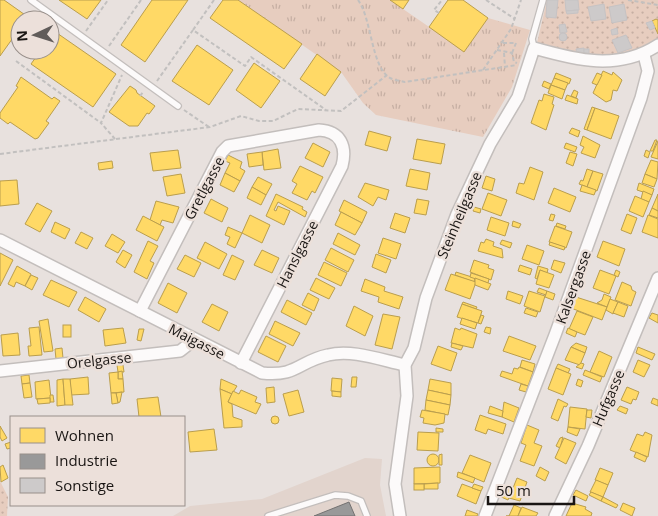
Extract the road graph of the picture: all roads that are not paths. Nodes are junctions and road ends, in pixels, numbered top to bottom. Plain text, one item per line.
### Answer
1 (31, 0) edge
2 (543, 0) edge
3 (658, 45) edge
4 (534, 48) junction
5 (644, 54) junction
6 (180, 108) road end
7 (342, 142) joint
8 (0, 240) edge
9 (658, 278) edge
10 (140, 311) junction
11 (194, 340) junction
12 (241, 363) junction
13 (405, 365) junction
14 (0, 371) edge
15 (268, 516) edge
16 (367, 516) edge
17 (400, 516) edge
18 (484, 516) edge
19 (555, 516) edge

1 - 6 lane
2 - 4 lane
3 - 5 street
4 - 5 street
4 - 13 street, Steinheilgasse
5 - 18 street, Kalsergasse
7 - 10 street, Gretlgasse
7 - 12 street, Hanslgasse
8 - 10 street, Maigasse
9 - 19 street, Hufgasse
10 - 11 street, Maigasse
11 - 12 street, Maigasse
11 - 14 street, Orelgasse
12 - 13 street, Maigasse
13 - 17 street, Steinheilgasse
15 - 16 lane

